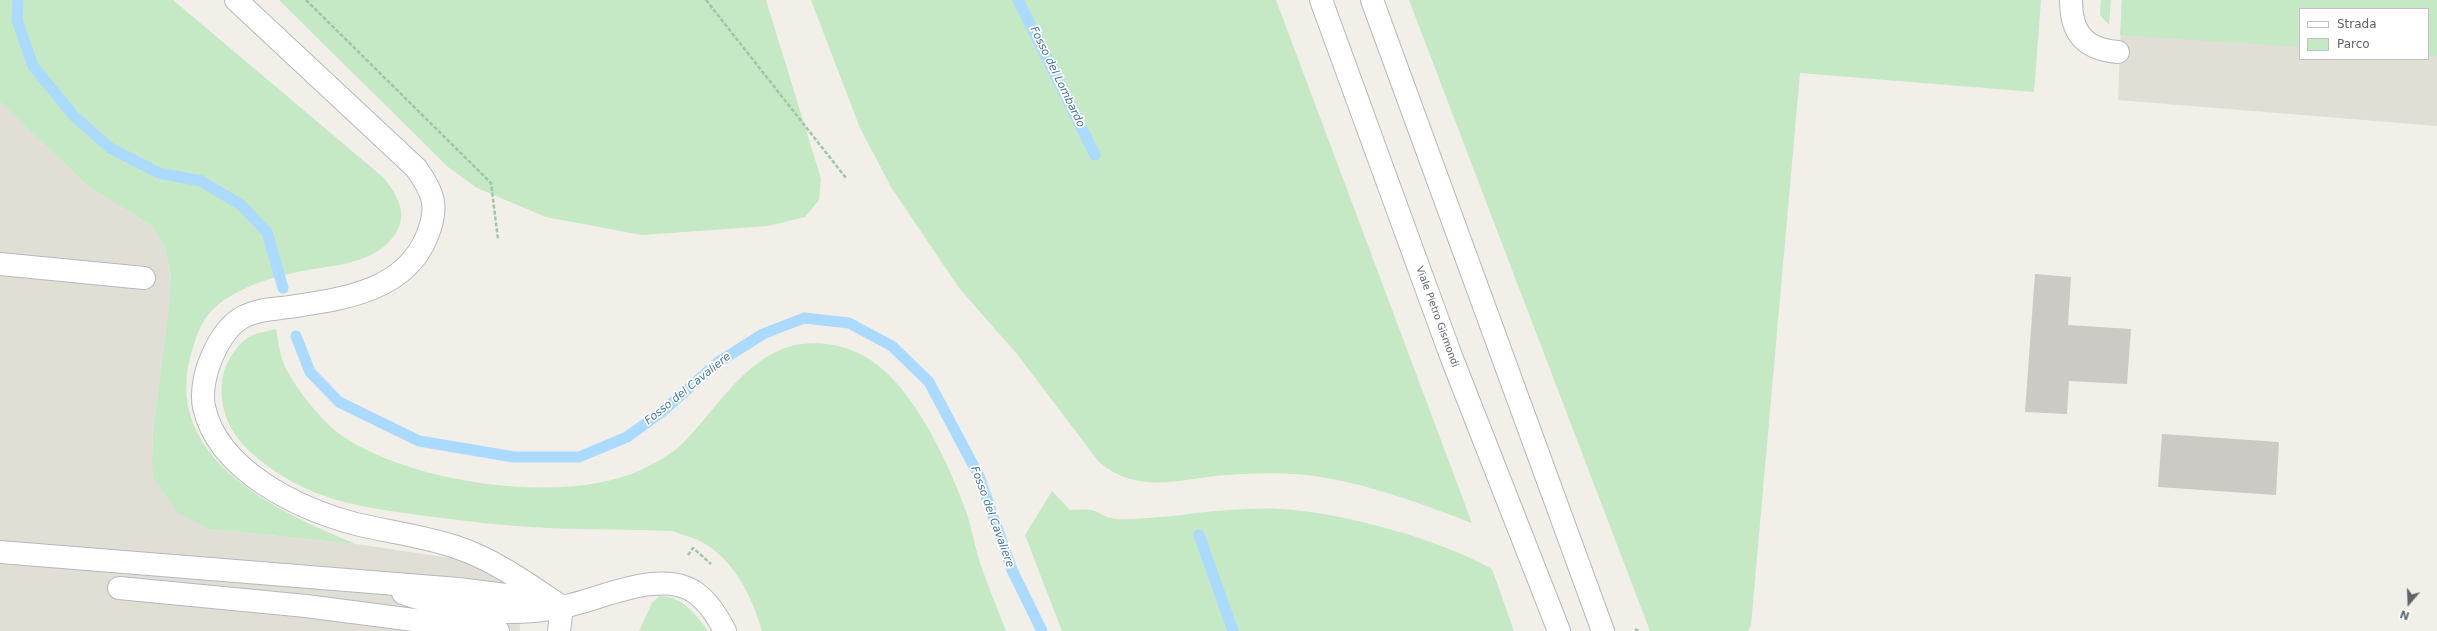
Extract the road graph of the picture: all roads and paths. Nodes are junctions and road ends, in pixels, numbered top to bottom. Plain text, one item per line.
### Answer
1 (236, 0) edge
2 (306, 0) edge
3 (706, 0) edge
4 (1321, 0) edge
5 (1372, 0) edge
6 (2071, 0) edge
7 (2118, 52) dead end
8 (846, 178) dead end
9 (498, 239) dead end
10 (0, 264) edge
11 (144, 278) dead end
12 (0, 552) edge
13 (122, 563) junction
14 (562, 607) junction
15 (1635, 629) dead end
16 (498, 631) edge
17 (560, 631) edge
18 (725, 631) edge
19 (1559, 631) edge
20 (1603, 631) edge
21 (1639, 631) edge

1 - 14 street
2 - 9 path
3 - 8 path
4 - 19 street, Viale Pietro Gismondi
5 - 20 street
6 - 7 street
10 - 11 street
12 - 13 street
13 - 14 street
13 - 16 street
14 - 17 street
14 - 18 street
15 - 21 path

